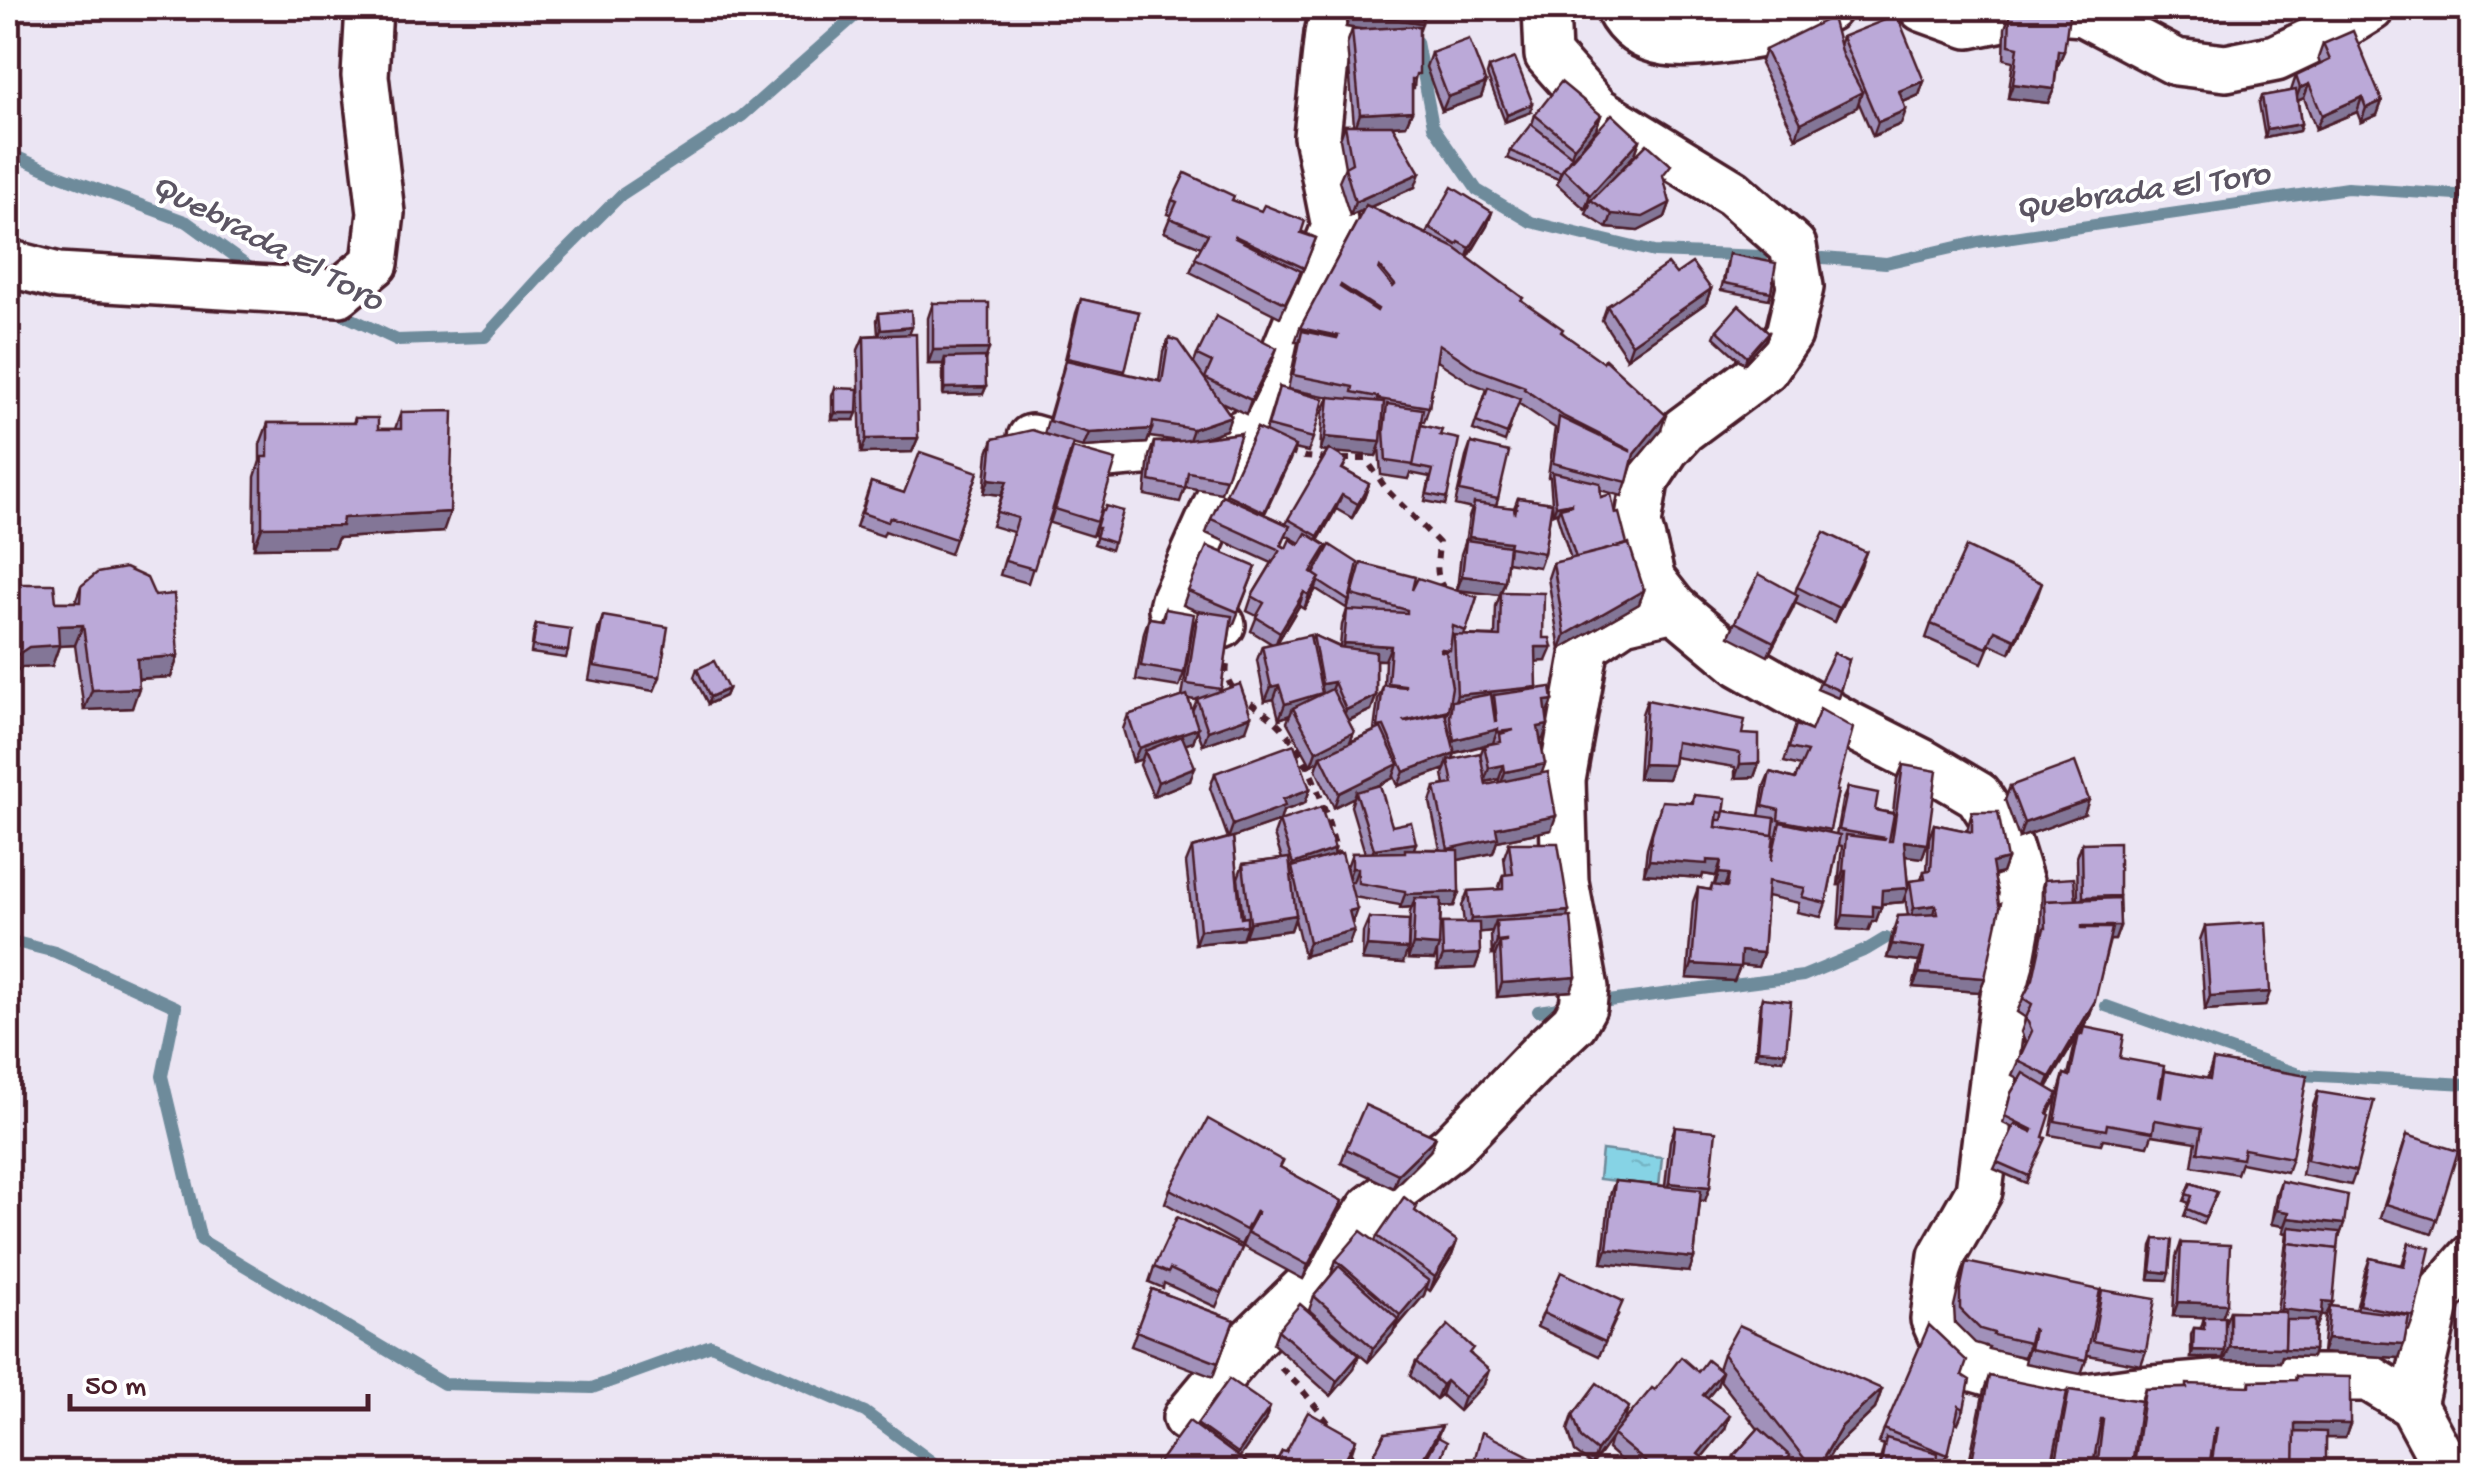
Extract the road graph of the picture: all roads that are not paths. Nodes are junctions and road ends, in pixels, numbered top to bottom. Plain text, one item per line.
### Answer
1 (370, 8) edge
2 (1334, 8) edge
3 (1546, 8) edge
4 (1618, 8) edge
5 (1828, 8) edge
6 (1922, 8) edge
7 (2372, 8) edge
8 (8, 263) edge
9 (1250, 430) junction
10 (1032, 438) edge
11 (1674, 608) junction
12 (1222, 626) edge
13 (2472, 1258) edge
14 (2413, 1405) junction
15 (1186, 1418) edge
16 (2448, 1472) edge

1 - 8 street
2 - 9 street
3 - 11 street
4 - 5 street
6 - 7 street
9 - 10 street
9 - 12 street
11 - 14 street
11 - 15 street
13 - 14 street
14 - 16 street

